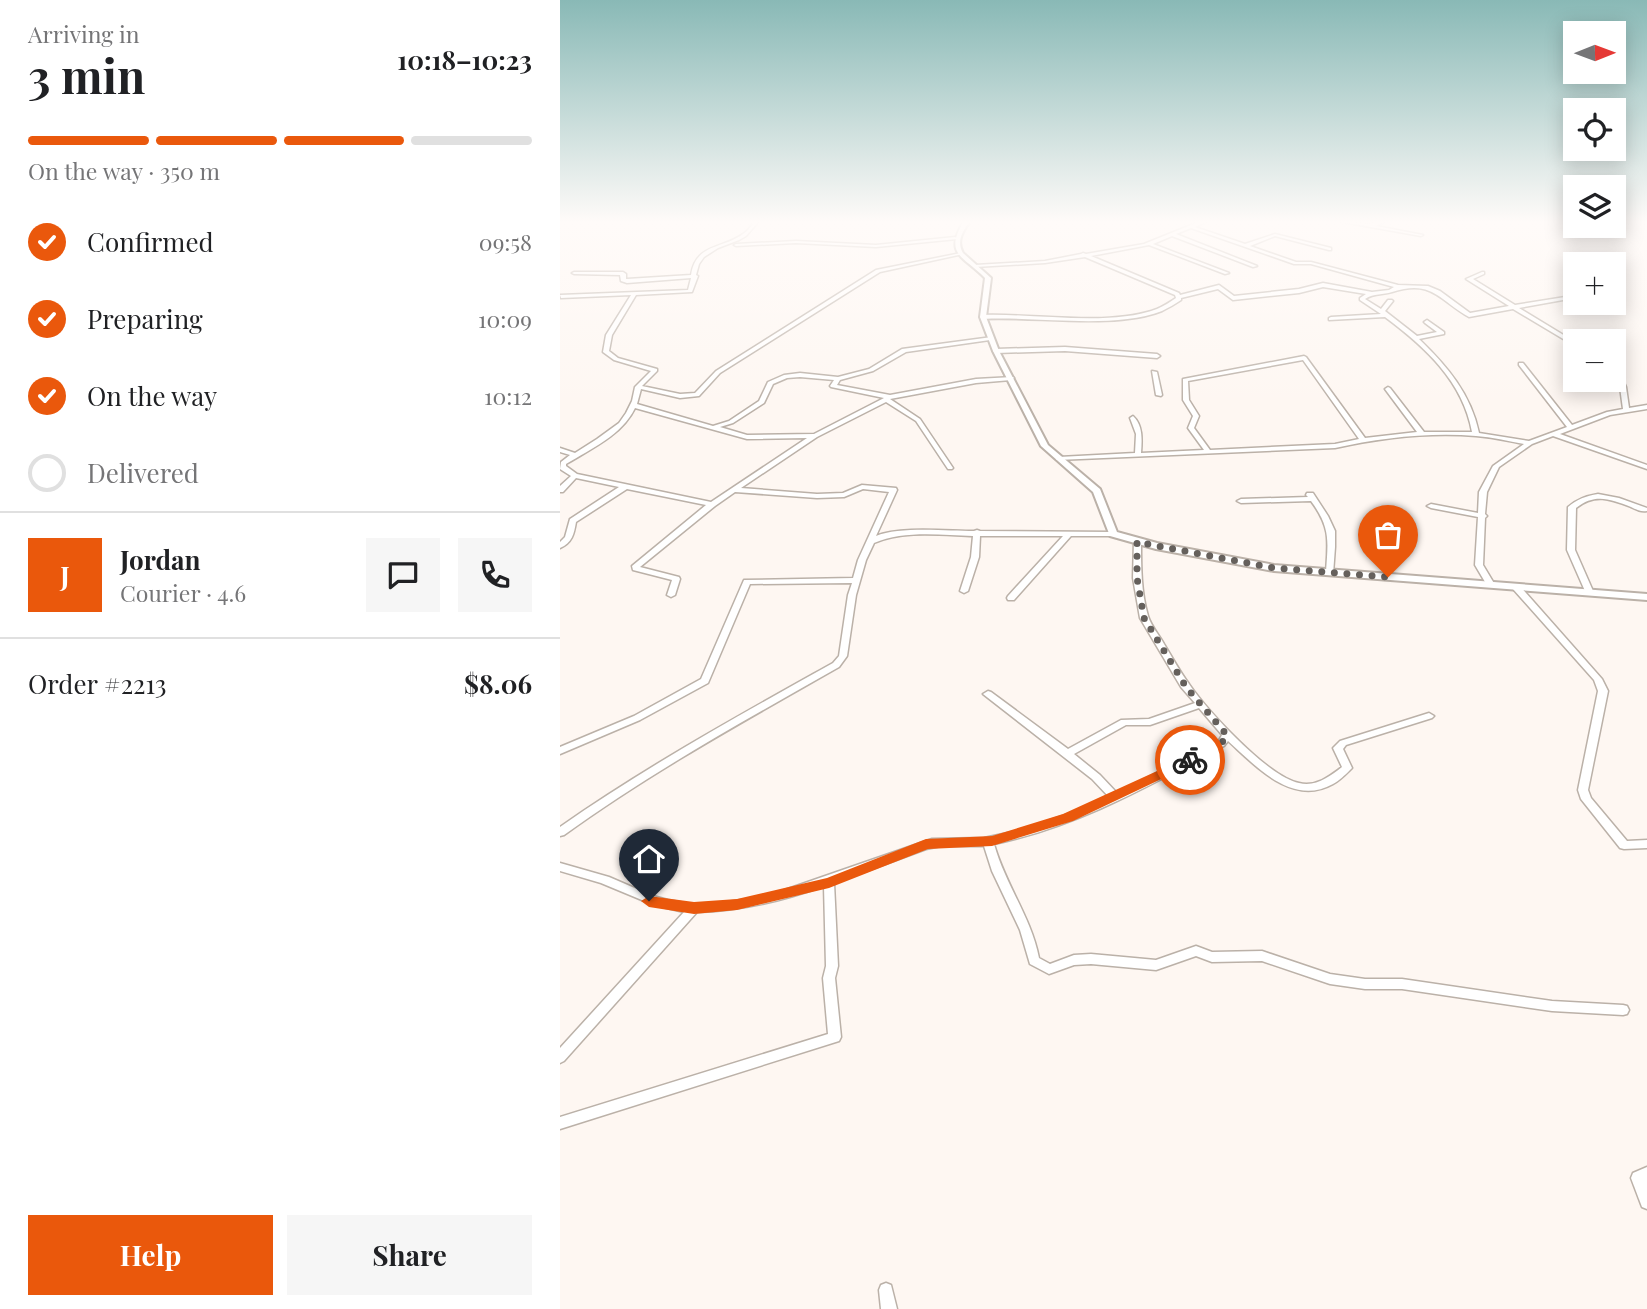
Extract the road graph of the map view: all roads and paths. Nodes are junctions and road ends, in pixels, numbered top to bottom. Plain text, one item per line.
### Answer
1 (694, 282) edge
2 (860, 282) edge
3 (987, 282) edge
4 (1146, 282) edge
5 (1381, 282) edge
6 (1474, 282) edge
7 (1398, 287) junction
8 (1370, 293) junction
9 (634, 294) junction
10 (561, 296) edge
11 (1179, 297) junction
12 (1563, 298) dead end
13 (1390, 301) dead end
14 (1514, 307) junction
15 (1386, 315) junction
16 (983, 317) junction
17 (1331, 319) dead end
18 (1427, 322) dead end
19 (1414, 336) junction
20 (1563, 337) edge
21 (990, 338) junction
22 (996, 351) junction
23 (1157, 356) dead end
24 (1521, 364) dead end
25 (1154, 372) dead end
26 (1316, 372) dead end
27 (1012, 378) junction
28 (838, 379) junction
29 (638, 387) junction
30 (1388, 389) dead end
31 (1624, 392) edge
32 (1159, 395) dead end
33 (889, 399) junction
34 (1330, 400) dead end
35 (636, 406) junction
36 (1647, 407) edge
37 (1626, 409) junction
38 (1133, 418) dead end
39 (715, 427) junction
40 (1571, 428) junction
41 (1422, 434) junction
42 (1476, 434) junction
43 (1553, 434) junction
44 (815, 436) junction
45 (1363, 440) junction
46 (1530, 443) junction
47 (560, 450) edge
48 (1207, 450) junction
49 (1138, 454) junction
50 (576, 455) junction
51 (1059, 459) junction
52 (1647, 467) edge
53 (950, 468) dead end
54 (575, 475) junction
55 (625, 486) junction
56 (560, 490) edge
57 (734, 490) junction
58 (1241, 502) dead end
59 (712, 504) junction
60 (1431, 506) dead end
61 (1644, 510) dead end
62 (1483, 516) junction
63 (978, 533) junction
64 (1069, 534) junction
65 (1112, 534) junction
66 (870, 541) junction
67 (1137, 542) junction
68 (560, 546) edge
69 (1330, 572) junction
70 (857, 580) junction
71 (1491, 585) junction
72 (1516, 587) junction
73 (1589, 591) junction
74 (964, 592) dead end
75 (671, 595) dead end
76 (1647, 597) edge
77 (1011, 598) dead end
78 (988, 694) dead end
79 (1201, 704) junction
80 (1429, 716) dead end
81 (1227, 735) junction
82 (560, 751) edge
83 (1067, 754) junction
84 (1115, 797) junction
85 (560, 832) edge
86 (988, 841) junction
87 (1647, 844) edge
88 (560, 867) edge
89 (829, 883) junction
90 (694, 908) junction
91 (1623, 1010) dead end
92 (560, 1057) edge
93 (560, 1123) edge
94 (1647, 1174) edge
95 (1647, 1202) edge
96 (886, 1290) dead end
97 (889, 1309) edge

1 - 9 street
2 - 29 street
3 - 16 street
4 - 11 street
5 - 7 street
6 - 14 street
7 - 8 street
7 - 14 street
8 - 11 street
8 - 15 street
9 - 10 street
9 - 29 street
11 - 16 street
12 - 14 street
13 - 15 street
14 - 20 street
15 - 17 street
15 - 19 street
16 - 21 street
18 - 19 street
19 - 42 street
21 - 22 street
21 - 28 street
22 - 23 street
22 - 27 street
24 - 40 street
25 - 32 street
26 - 34 street
27 - 33 street
27 - 51 street
28 - 33 street
28 - 39 street
29 - 35 street
30 - 41 street
31 - 37 street
33 - 44 street
33 - 53 street
35 - 39 street
35 - 50 street
36 - 37 street
37 - 40 street
38 - 49 street
39 - 44 street
40 - 43 street
41 - 42 street
41 - 45 street
42 - 46 street
43 - 46 street
43 - 52 street
44 - 57 street
45 - 48 street
45 - 48 street
46 - 62 street
47 - 50 street
48 - 49 street
49 - 51 street
50 - 54 street
51 - 65 street
54 - 55 street
54 - 56 street
55 - 59 street
55 - 68 street
57 - 59 street
57 - 66 street
58 - 69 street
59 - 75 street
60 - 62 street
61 - 73 street
62 - 71 street
63 - 64 street
63 - 66 street
63 - 74 street
64 - 65 street
64 - 77 street
65 - 67 street
66 - 70 street
67 - 69 street
67 - 79 street
69 - 71 street
70 - 82 street
70 - 85 street
71 - 72 street
72 - 73 street
72 - 87 street
73 - 76 street
78 - 83 street
79 - 81 street
79 - 83 street
80 - 81 street
81 - 84 street
83 - 84 street
84 - 86 street
86 - 89 street
86 - 91 street
88 - 90 street
89 - 90 street
89 - 93 street
90 - 92 street
94 - 95 street
96 - 97 street

